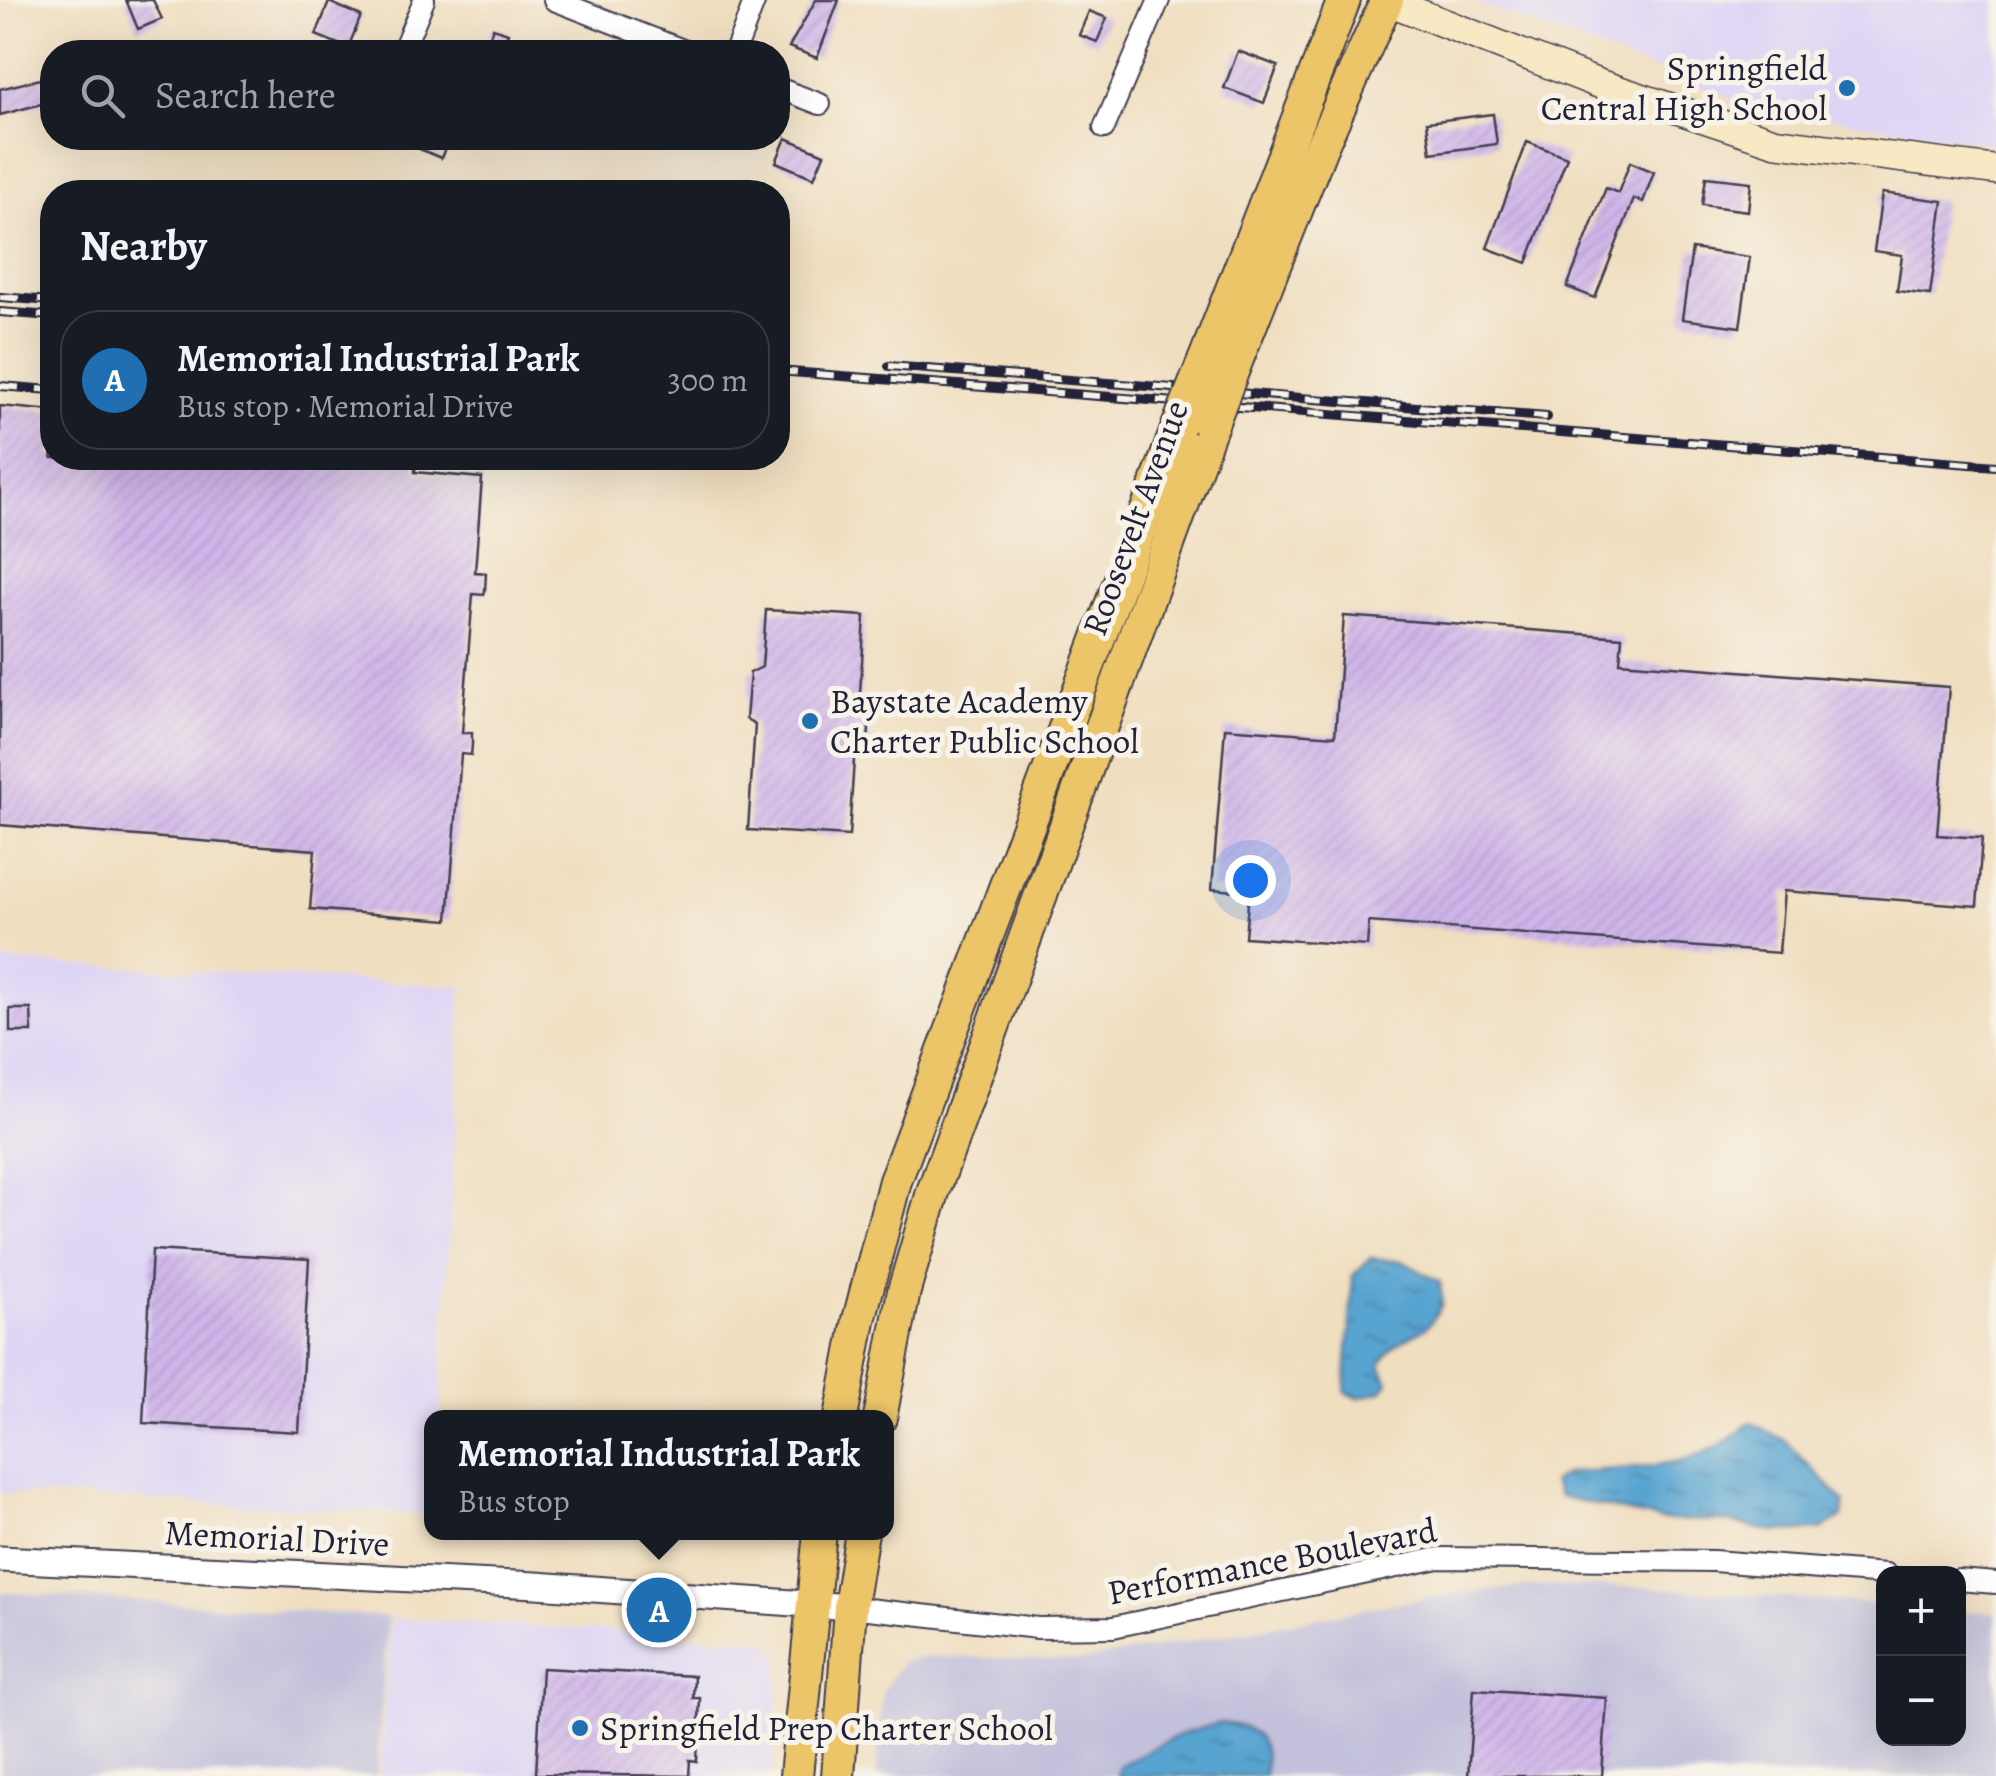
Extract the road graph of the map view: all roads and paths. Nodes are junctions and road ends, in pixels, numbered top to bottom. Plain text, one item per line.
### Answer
1 (424, 0) edge
2 (554, 0) edge
3 (756, 0) edge
4 (1159, 0) edge
5 (1344, 0) edge
6 (1386, 0) edge
7 (407, 40) edge
8 (657, 40) edge
9 (740, 40) edge
10 (790, 93) edge
11 (820, 104) dead end
12 (1104, 128) dead end
13 (1996, 170) edge
14 (1220, 361) junction
15 (1194, 428) junction
16 (842, 1410) edge
17 (882, 1410) edge
18 (819, 1540) edge
19 (861, 1540) edge
20 (0, 1559) edge
21 (1876, 1573) edge
22 (1966, 1581) edge
23 (1996, 1583) edge
24 (811, 1601) junction
25 (850, 1607) junction
26 (796, 1776) edge
27 (838, 1776) edge

1 - 7 street
2 - 8 street
3 - 9 street
4 - 12 street
5 - 14 main road, Roosevelt Avenue
6 - 13 main road
6 - 14 main road, Roosevelt Avenue
10 - 11 street
14 - 15 main road, Roosevelt Avenue, bridge
15 - 16 main road, Roosevelt Avenue
15 - 17 main road, Roosevelt Avenue
18 - 24 main road
19 - 25 main road
20 - 24 street, Memorial Drive
21 - 25 street, Performance Boulevard
22 - 23 street
24 - 25 street, Memorial Drive
24 - 26 main road
25 - 27 main road

